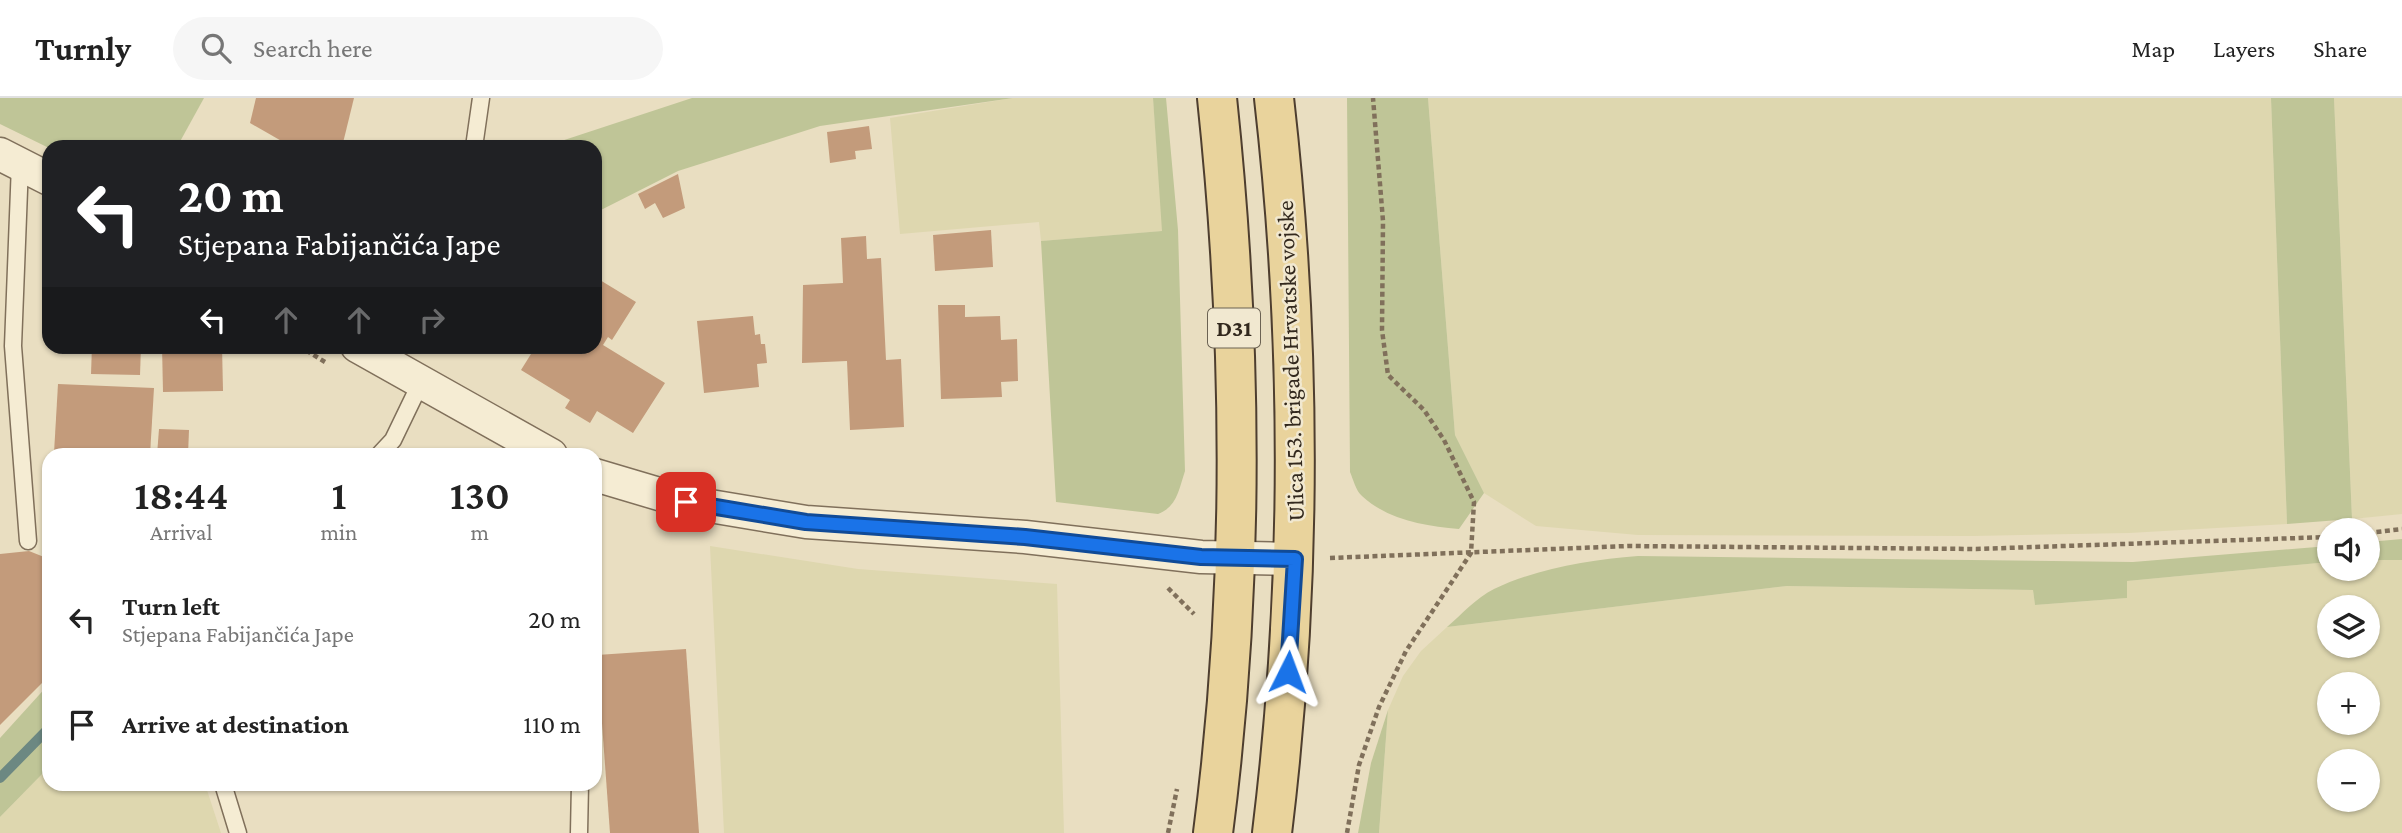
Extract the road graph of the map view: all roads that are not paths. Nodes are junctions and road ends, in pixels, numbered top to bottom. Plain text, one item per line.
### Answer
1 (481, 98) edge
2 (1217, 98) edge
3 (1274, 98) edge
4 (475, 140) edge
5 (10, 159) edge
6 (42, 175) edge
7 (375, 354) edge
8 (420, 384) junction
9 (386, 448) edge
10 (533, 448) edge
11 (602, 477) edge
12 (28, 541) dead end
13 (1295, 559) junction
14 (1237, 560) junction
15 (225, 791) edge
16 (580, 791) edge
17 (238, 833) edge
18 (579, 833) edge
19 (1213, 833) edge
20 (1272, 833) edge

1 - 4 lane
2 - 14 main road, D31
3 - 13 main road, Ulica 153. brigade Hrvatske vojske / D31
5 - 6 street
5 - 12 lane
7 - 8 street
8 - 9 lane
8 - 10 street
11 - 14 street
13 - 14 street
13 - 20 main road, Ulica 153. brigade Hrvatske vojske / D31
14 - 19 main road, D31
15 - 17 lane
16 - 18 lane

